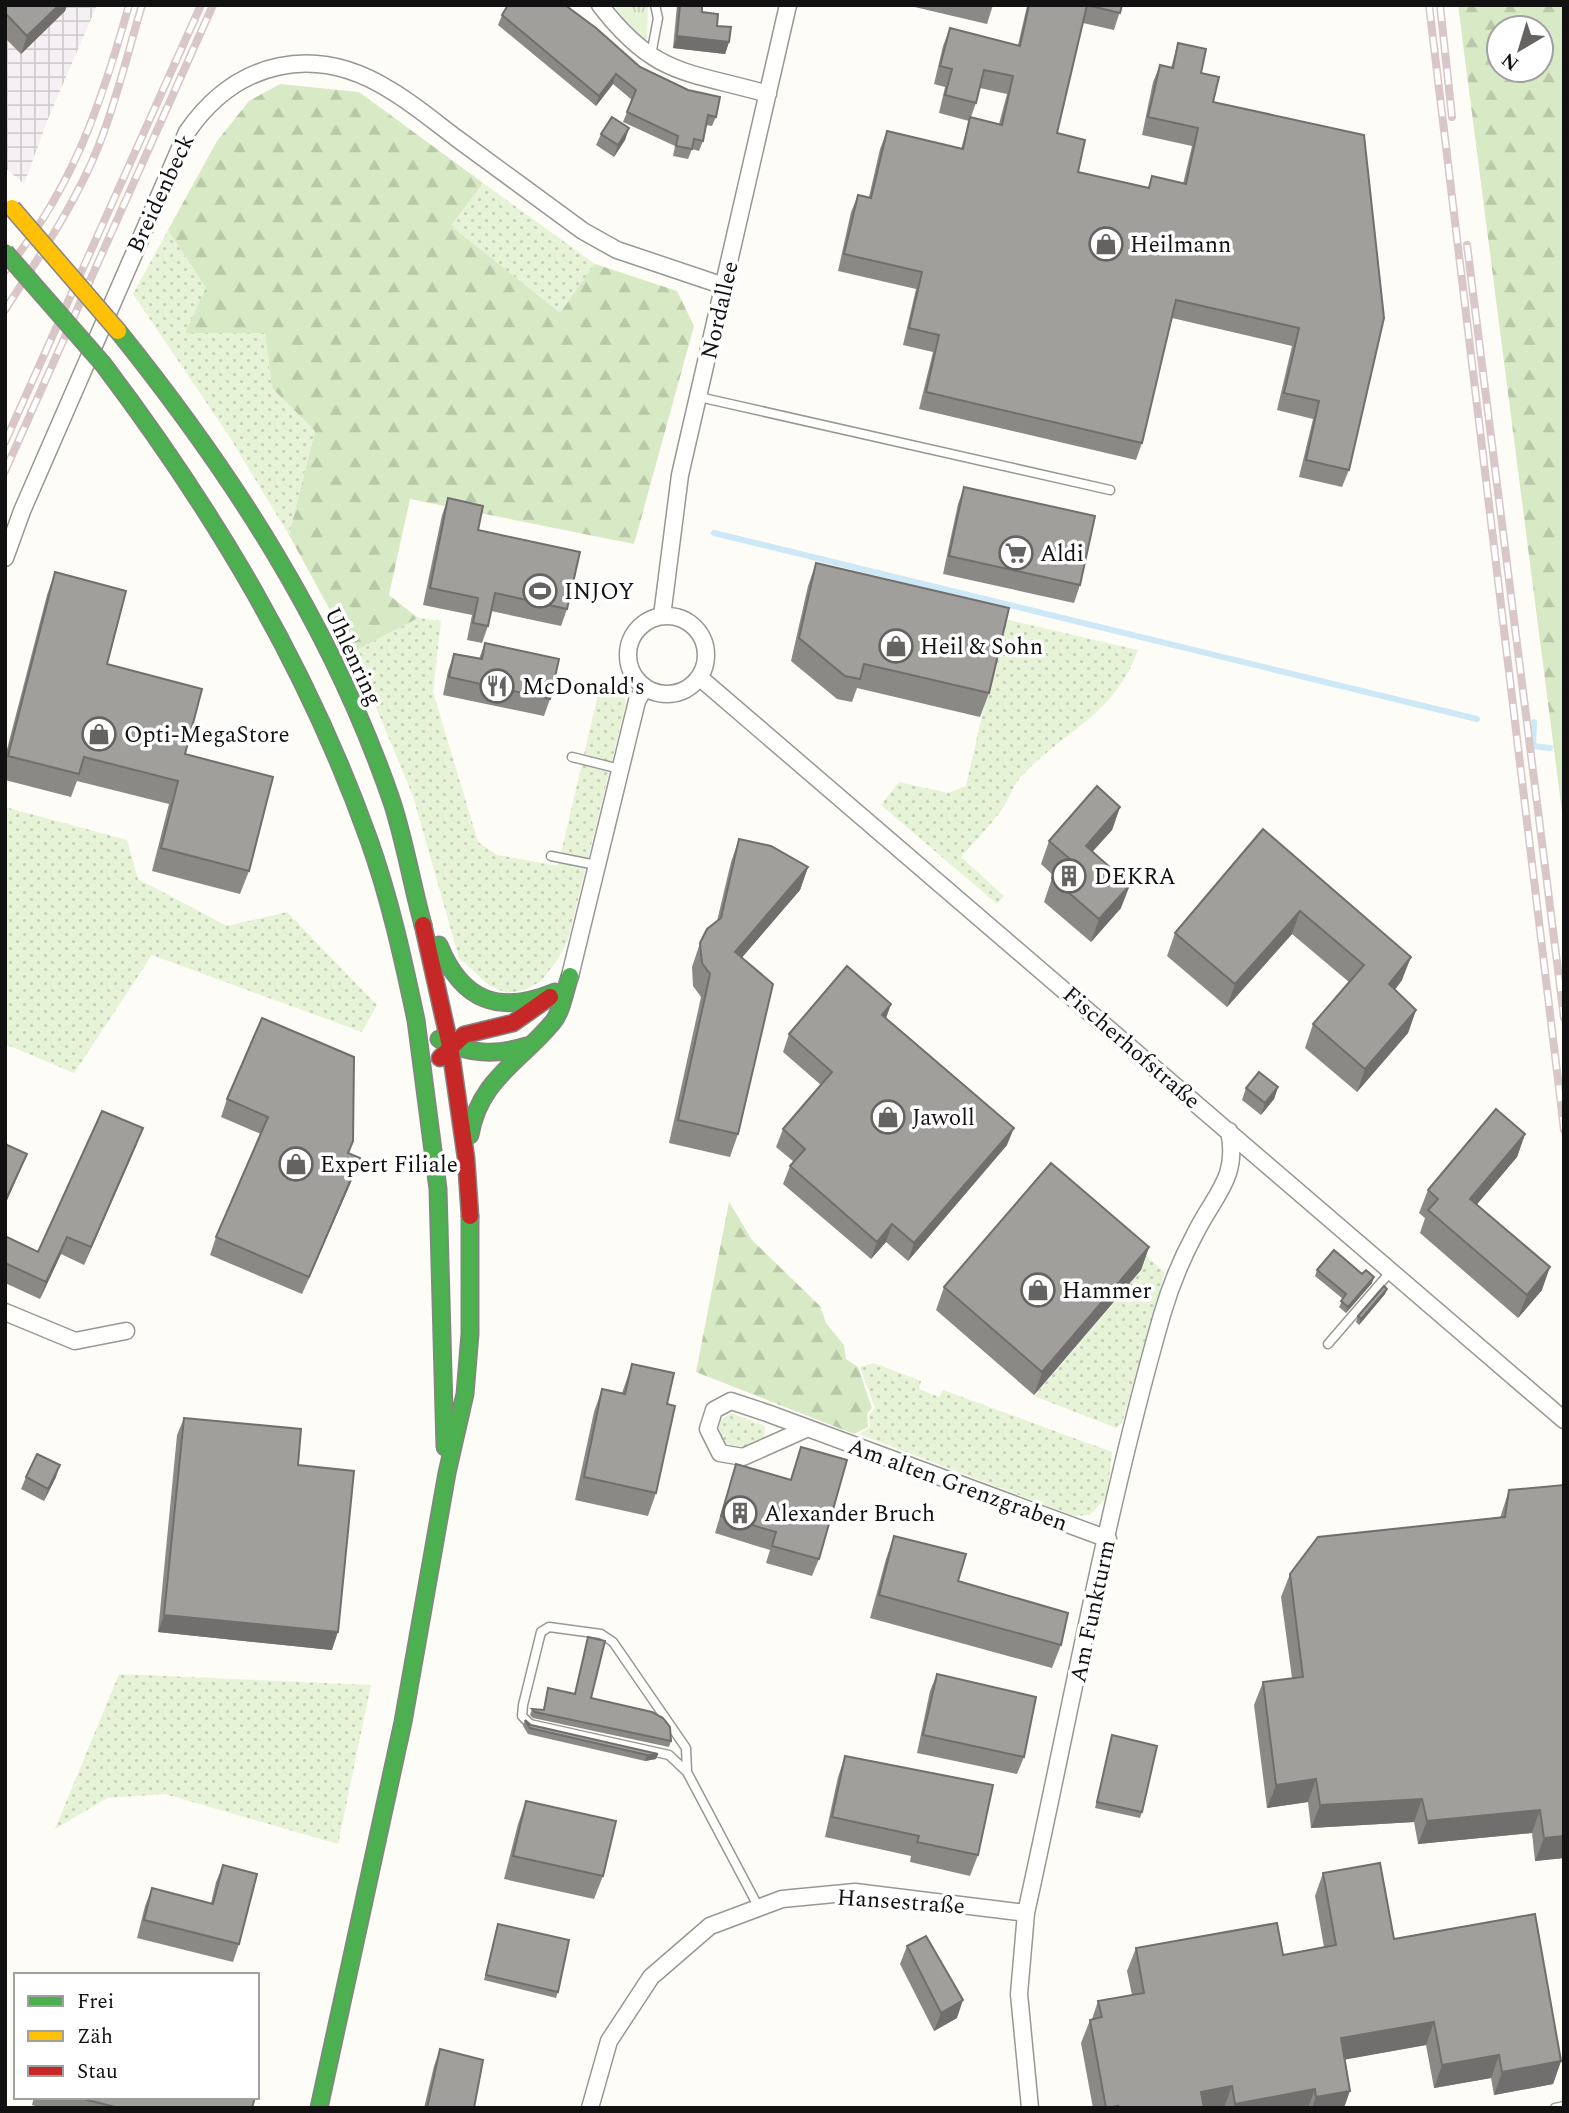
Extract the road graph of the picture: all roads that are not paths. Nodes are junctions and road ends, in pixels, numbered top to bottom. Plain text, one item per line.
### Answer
1 (600, 5) edge
2 (655, 5) edge
3 (788, 5) edge
4 (650, 58) junction
5 (768, 94) junction
6 (8, 205) edge
7 (5, 252) edge
8 (724, 286) junction
9 (699, 397) junction
10 (1110, 490) dead end
11 (5, 558) edge
12 (662, 616) junction
13 (699, 677) junction
14 (645, 687) junction
15 (572, 757) dead end
16 (620, 769) junction
17 (393, 804) junction
18 (551, 856) dead end
19 (596, 865) junction
20 (570, 976) junction
21 (555, 992) junction
22 (416, 1020) junction
23 (450, 1045) junction
24 (528, 1045) junction
25 (427, 1086) junction
26 (1229, 1131) junction
27 (466, 1158) junction
28 (1392, 1270) junction
29 (5, 1312) edge
30 (126, 1331) dead end
31 (1328, 1344) dead end
32 (1564, 1420) edge
33 (808, 1428) junction
34 (447, 1473) junction
35 (1108, 1539) junction
36 (687, 1772) junction
37 (758, 1906) junction
38 (1026, 1913) junction
39 (1564, 2106) edge
40 (319, 2108) edge
41 (590, 2108) edge
42 (1030, 2108) edge
43 (1555, 2108) edge

1 - 4 street
2 - 4 lane
3 - 5 street, Nordallee
4 - 5 street
5 - 8 street, Nordallee
6 - 17 main road, Uhlenring, bridge
7 - 22 main road, bridge
8 - 9 street, Nordallee
8 - 11 street, Breidenbeck
9 - 10 lane
9 - 12 street, Nordallee
12 - 13 street
12 - 14 street
13 - 14 street
13 - 26 street, Fischerhofstraße
14 - 16 street
15 - 16 lane
16 - 19 street
17 - 21 main road
17 - 23 main road, Uhlenring
18 - 19 lane
19 - 20 street
20 - 21 main road
20 - 24 main road
21 - 23 main road
22 - 23 main road
22 - 25 main road
23 - 24 main road
23 - 25 main road
23 - 27 main road, Uhlenring
24 - 27 main road
25 - 34 main road
26 - 28 street, Fischerhofstraße
26 - 35 street, Am Funkturm
27 - 34 main road
28 - 31 lane
28 - 32 street, Fischerhofstraße
29 - 30 street
33 - 33 street, Am alten Grenzgraben
33 - 35 street, Am alten Grenzgraben
34 - 40 main road
35 - 38 street, Am Funkturm
36 - 36 lane
36 - 37 lane
37 - 38 street, Hansestraße
37 - 41 street, Hansestraße
38 - 42 street, Am Funkturm
39 - 43 lane

